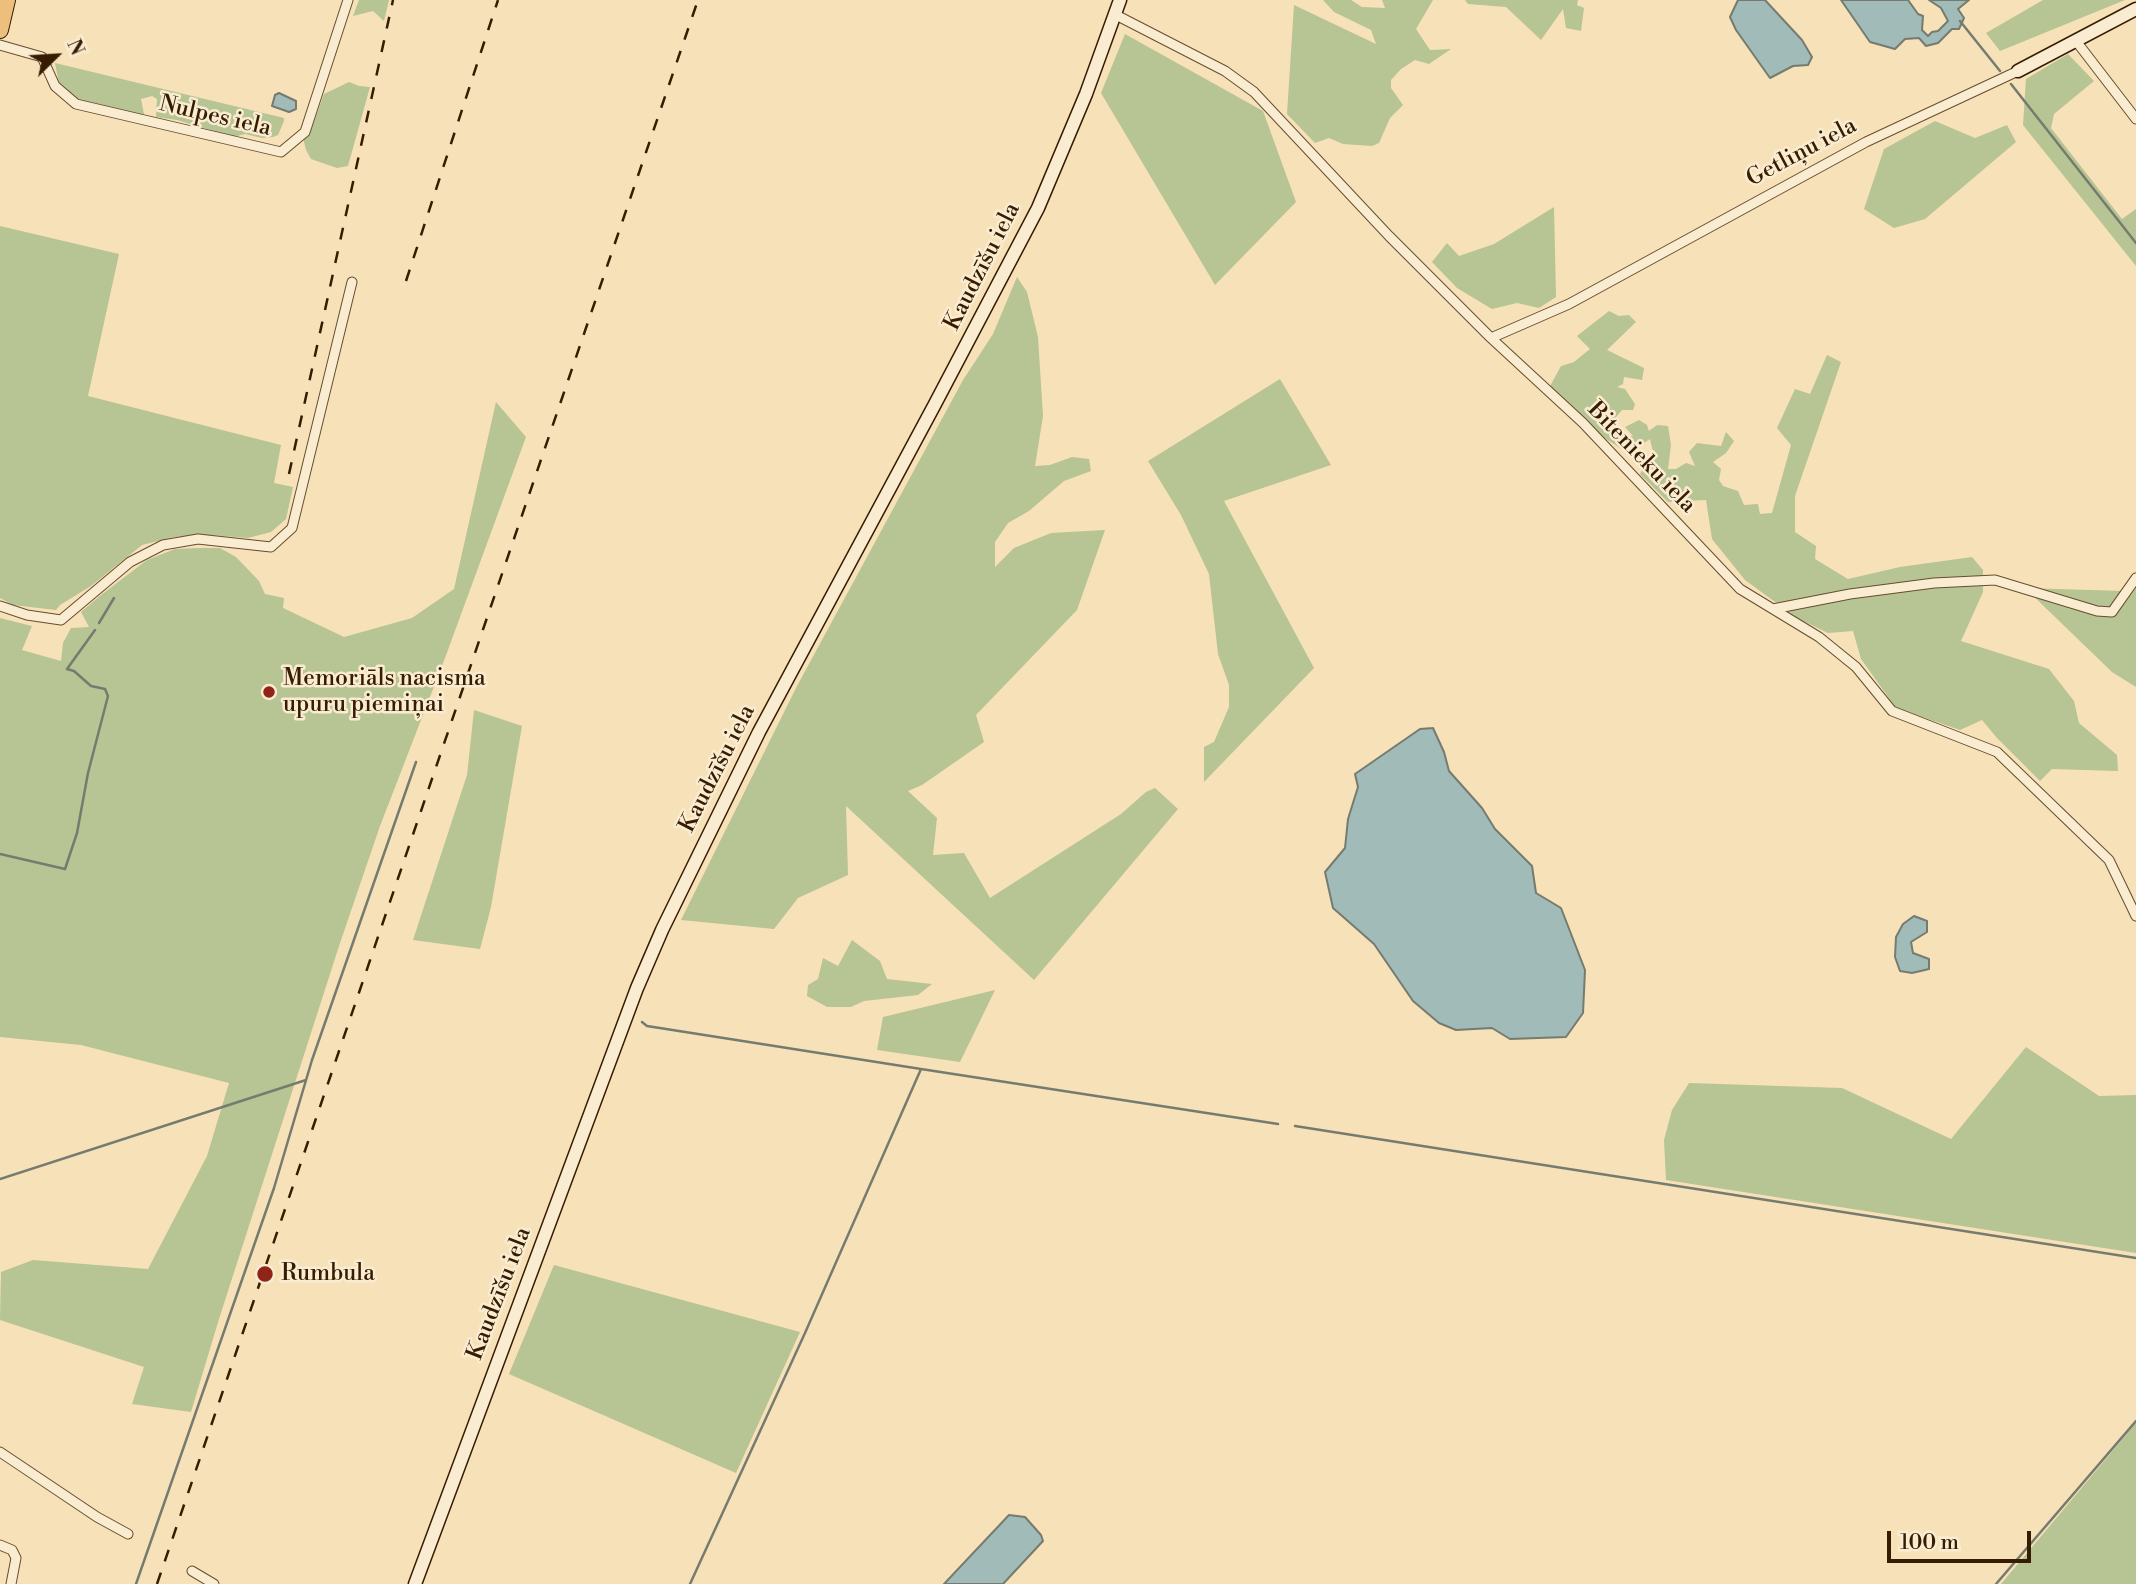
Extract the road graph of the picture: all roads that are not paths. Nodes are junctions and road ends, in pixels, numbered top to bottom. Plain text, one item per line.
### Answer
1 (7, 0) edge
2 (348, 0) edge
3 (1121, 0) edge
4 (2136, 9) edge
5 (1116, 15) junction
6 (0, 30) edge
7 (2076, 41) junction
8 (0, 45) edge
9 (2018, 71) joint
10 (2136, 119) edge
11 (352, 282) dead end
12 (1490, 338) junction
13 (2136, 578) edge
14 (0, 606) edge
15 (1773, 609) junction
16 (2136, 916) edge
17 (0, 1452) edge
18 (128, 1534) dead end
19 (0, 1545) edge
20 (192, 1571) dead end
21 (11, 1584) edge
22 (214, 1584) edge
23 (415, 1584) edge

1 - 6 highway
2 - 8 street, Nulpes iela
3 - 5 street, Kaudzīšu iela
4 - 7 street, Getliņu iela
5 - 12 street, Bitenieku iela
5 - 23 street, Kaudzīšu iela
7 - 9 street, Getliņu iela
7 - 10 street
9 - 12 street, Getliņu iela
11 - 14 street
12 - 15 street, Bitenieku iela
13 - 15 street
15 - 16 street, Bitenieku iela
17 - 18 street
19 - 21 street
20 - 22 street

